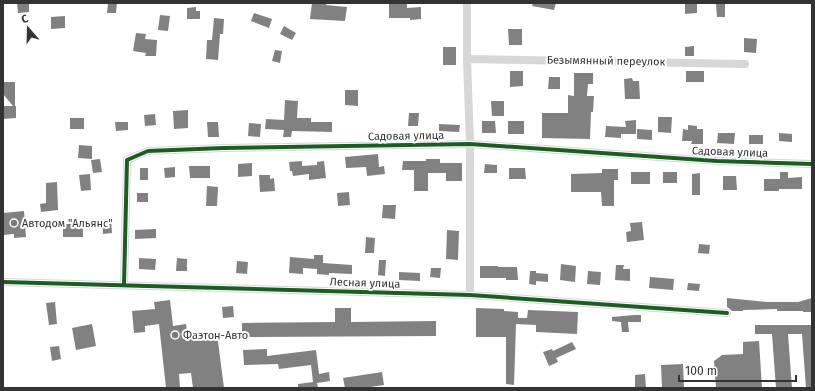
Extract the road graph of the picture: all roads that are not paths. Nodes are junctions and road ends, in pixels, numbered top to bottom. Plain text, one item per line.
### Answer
1 (467, 3) edge
2 (467, 59) junction
3 (745, 64) dead end
4 (470, 144) junction
5 (812, 164) edge
6 (3, 282) edge
7 (124, 285) junction
8 (470, 295) junction
9 (726, 313) dead end

1 - 2 street
2 - 3 street, Безымянный переулок
2 - 4 street
4 - 5 street, Садовая улица
4 - 7 street, Садовая улица
4 - 8 street
6 - 7 street, Лесная улица
7 - 8 street, Лесная улица
8 - 9 street, Лесная улица

